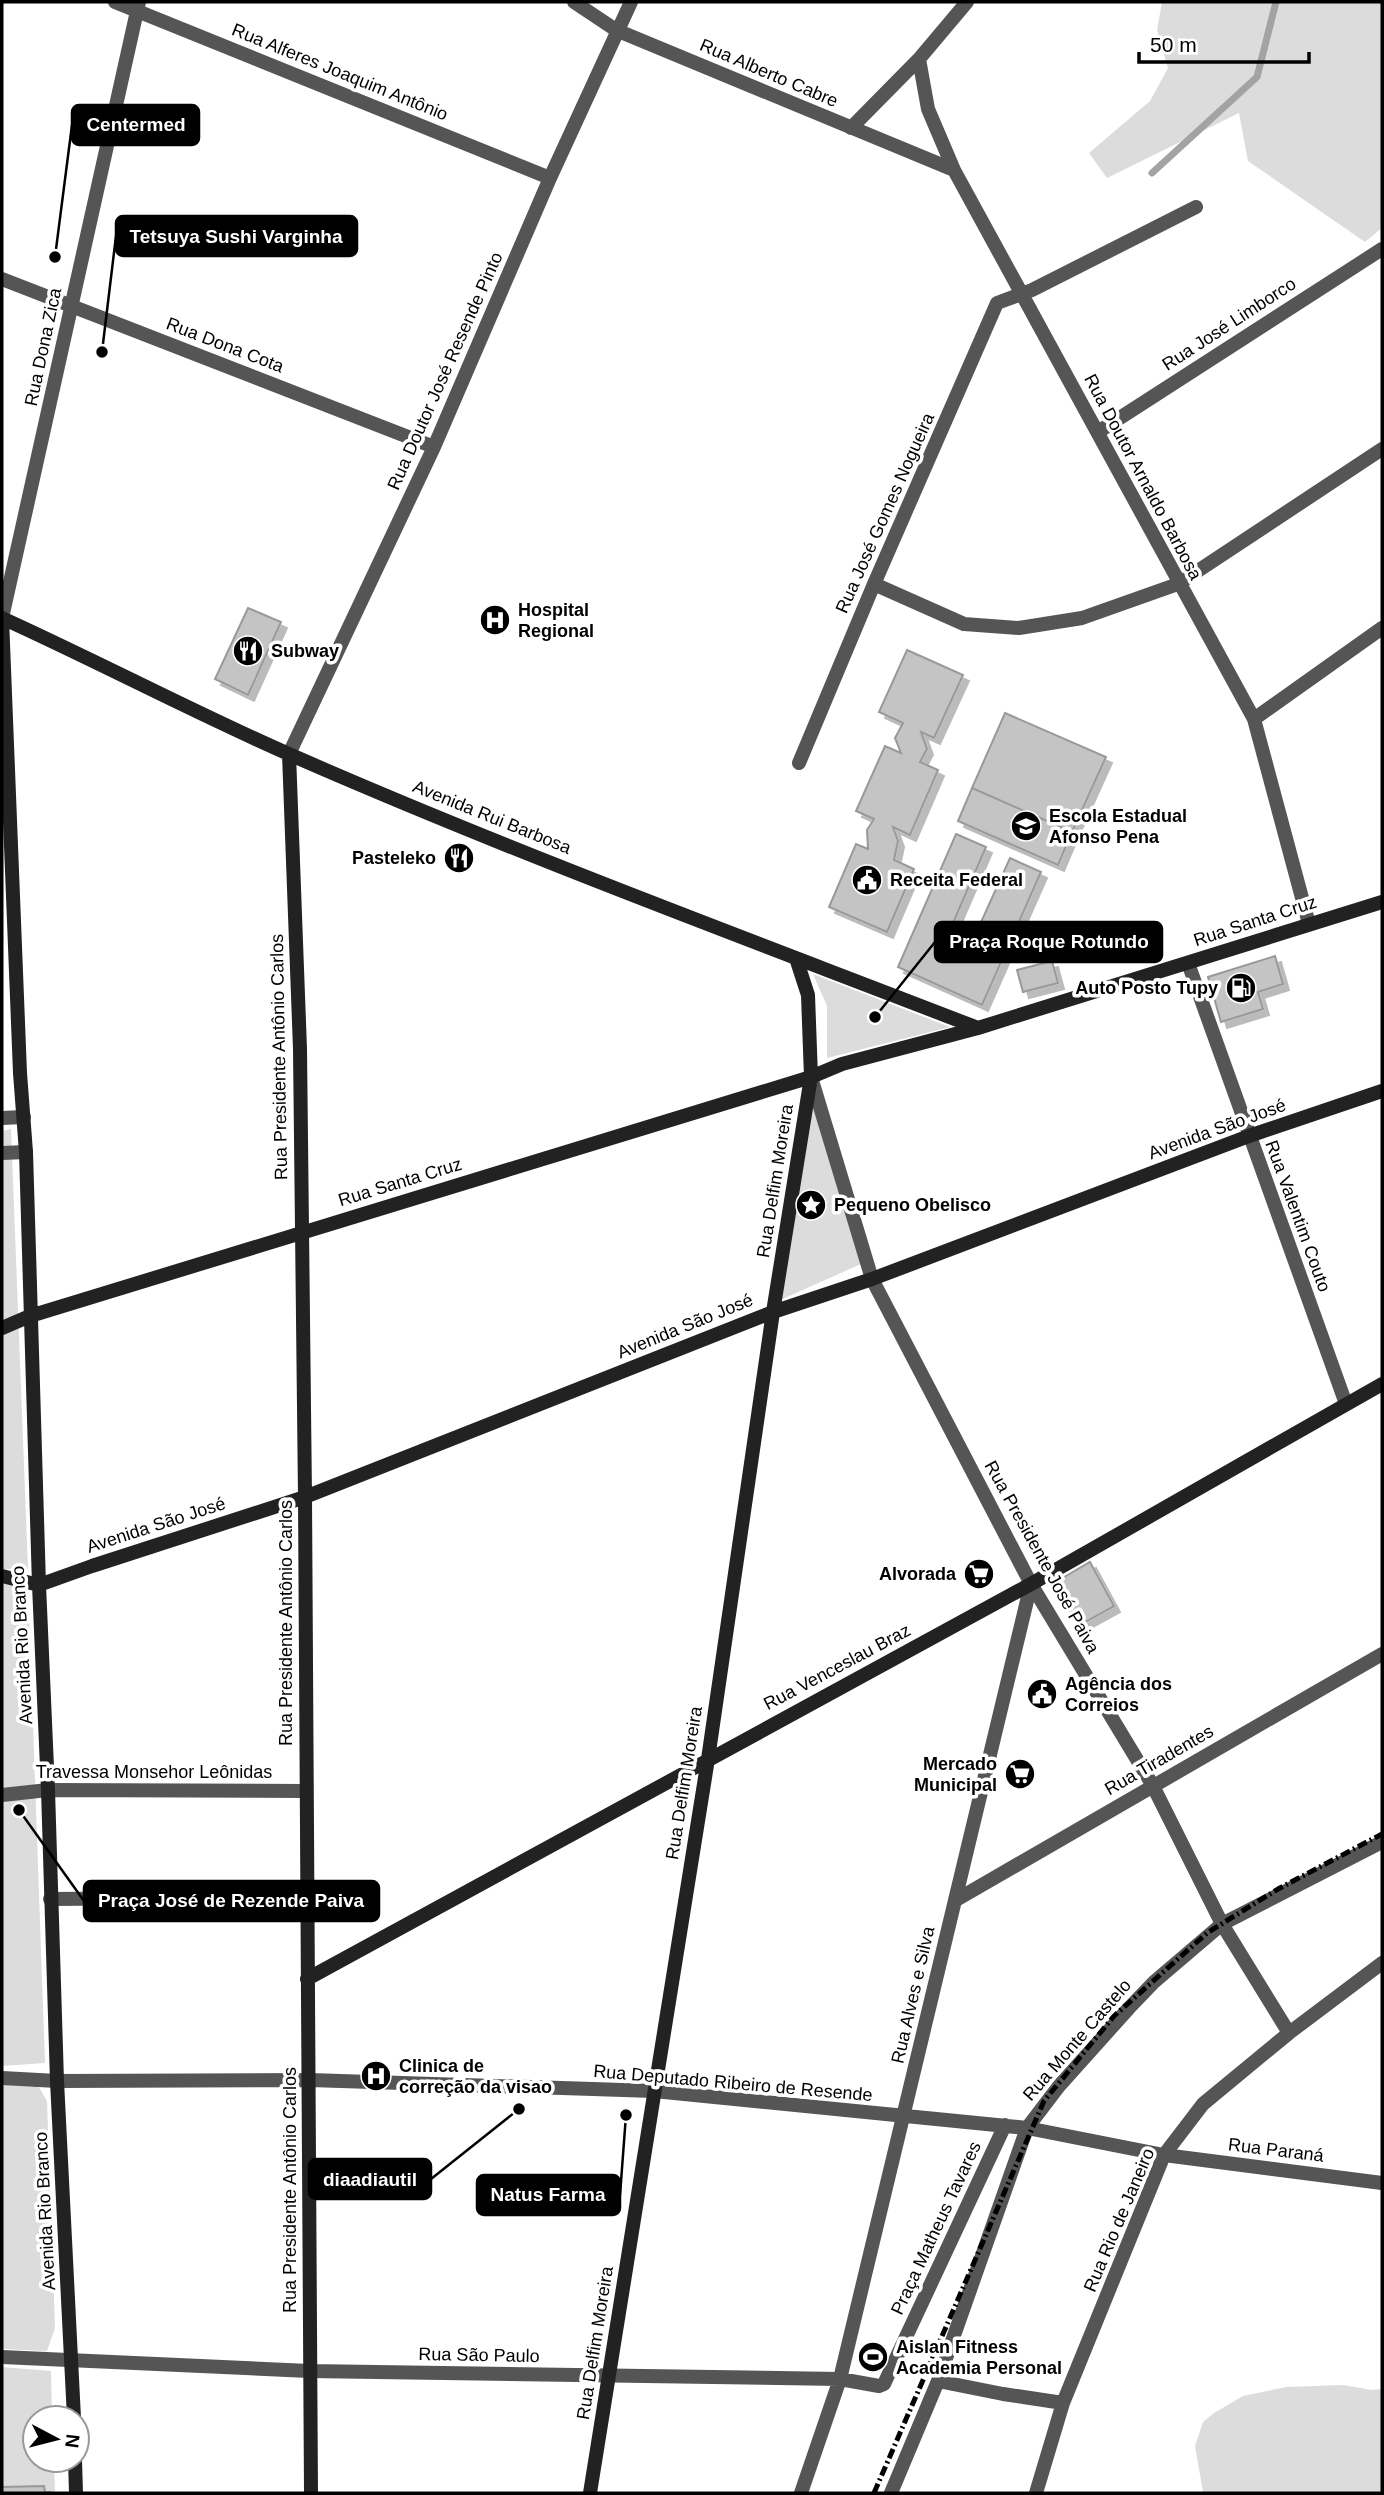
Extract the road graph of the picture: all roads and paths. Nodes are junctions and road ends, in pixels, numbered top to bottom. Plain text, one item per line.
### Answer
1 (115, 2) edge
2 (574, 2) edge
3 (631, 2) edge
4 (967, 2) edge
5 (138, 6) edge
6 (616, 30) junction
7 (919, 59) junction
8 (851, 128) junction
9 (954, 170) junction
10 (550, 177) junction
11 (1196, 207) dead end
12 (1382, 249) edge
13 (2, 279) edge
14 (1023, 293) junction
15 (72, 306) junction
16 (1098, 432) junction
17 (434, 447) junction
18 (1382, 449) edge
19 (874, 584) junction
20 (1178, 584) junction
21 (2, 618) edge
22 (1382, 628) edge
23 (1254, 719) junction
24 (289, 754) junction
25 (799, 763) dead end
26 (1382, 902) edge
27 (1309, 924) junction
28 (796, 958) junction
29 (1188, 963) junction
30 (978, 1028) junction
31 (811, 1077) junction
32 (1382, 1091) edge
33 (23, 1117) junction
34 (2, 1118) edge
35 (1249, 1136) junction
36 (26, 1152) junction
37 (2, 1153) edge
38 (301, 1232) junction
39 (872, 1279) junction
40 (773, 1312) junction
41 (30, 1316) junction
42 (2, 1328) edge
43 (1382, 1384) edge
44 (1346, 1404) junction
45 (305, 1497) junction
46 (2, 1576) edge
47 (1031, 1584) junction
48 (38, 1585) junction
49 (1382, 1654) edge
50 (708, 1759) junction
51 (1153, 1786) junction
52 (48, 1790) junction
53 (306, 1791) junction
54 (2, 1795) edge
55 (1382, 1842) edge
56 (307, 1897) junction
57 (50, 1899) junction
58 (956, 1900) junction
59 (1222, 1924) junction
60 (1382, 1963) edge
61 (307, 1979) junction
62 (1289, 2033) junction
63 (2, 2078) edge
64 (310, 2080) junction
65 (57, 2081) junction
66 (654, 2091) junction
67 (904, 2117) junction
68 (1005, 2125) junction
69 (1027, 2128) junction
70 (1164, 2155) junction
71 (1382, 2183) edge
72 (2, 2357) edge
73 (72, 2361) junction
74 (309, 2371) junction
75 (609, 2376) junction
76 (839, 2379) junction
77 (938, 2381) junction
78 (884, 2385) joint
79 (1063, 2403) junction
80 (74, 2404) edge
81 (75, 2474) edge
82 (76, 2493) edge
83 (311, 2493) edge
84 (590, 2493) edge
85 (801, 2493) edge
86 (891, 2493) edge
87 (1036, 2493) edge

1 - 5 street, Rua Alferes Joaquim Antônio
2 - 6 street, Rua Alberto Cabre
3 - 6 street, Rua Doutor José Resende Pinto
4 - 7 street
5 - 10 street, Rua Alferes Joaquim Antônio
5 - 15 street, Rua Dona Zica
6 - 8 street, Rua Alberto Cabre
6 - 10 street, Rua Doutor José Resende Pinto
7 - 8 street
7 - 9 street, Rua Doutor Arnaldo Barbosa
8 - 9 street, Rua Alberto Cabre
9 - 14 street, Rua Doutor Arnaldo Barbosa
10 - 17 street, Rua Doutor José Resende Pinto
11 - 14 street, Rua José Gomes Nogueira
12 - 16 street, Rua José Limborco
13 - 15 street, Rua Dona Cota
14 - 16 street, Rua Doutor Arnaldo Barbosa
14 - 19 street, Rua José Gomes Nogueira
15 - 17 street, Rua Dona Cota
15 - 21 street, Rua Dona Zica
16 - 20 street, Rua Doutor Arnaldo Barbosa
17 - 24 street, Rua Doutor José Resende Pinto
18 - 20 street
19 - 20 street
19 - 25 street, Rua José Gomes Nogueira
20 - 23 street, Rua Doutor Arnaldo Barbosa
21 - 24 main road, Avenida Rui Barbosa
21 - 33 main road, Avenida Rio Branco
22 - 23 street
23 - 27 street, Rua Doutor Arnaldo Barbosa
24 - 28 main road, Avenida Rui Barbosa
24 - 38 main road, Rua Presidente Antônio Carlos
26 - 27 main road, Rua Santa Cruz
27 - 29 main road, Rua Santa Cruz
28 - 30 main road, Avenida Rui Barbosa
28 - 31 main road, Rua Delfim Moreira
29 - 30 main road, Rua Santa Cruz
29 - 35 street, Rua Valentim Couto
30 - 31 main road, Rua Santa Cruz
31 - 38 main road, Rua Santa Cruz
31 - 39 street, Rua Presidente José Paiva
31 - 40 main road, Rua Delfim Moreira
32 - 35 main road, Avenida São José
33 - 34 street
33 - 36 main road, Avenida Rio Branco
35 - 39 main road, Avenida São José
35 - 44 street, Rua Valentim Couto
36 - 37 street
36 - 41 main road, Avenida Rio Branco
38 - 41 main road, Rua Santa Cruz
38 - 45 main road, Rua Presidente Antônio Carlos
39 - 40 main road, Avenida São José
39 - 47 street, Rua Presidente José Paiva
40 - 45 main road, Avenida São José
40 - 50 main road, Rua Delfim Moreira
41 - 42 main road, Rua Santa Cruz
41 - 48 main road, Avenida Rio Branco
43 - 44 main road, Rua Venceslau Braz
44 - 47 main road, Rua Venceslau Braz
45 - 48 main road, Avenida São José
45 - 53 main road, Rua Presidente Antônio Carlos
46 - 48 main road
47 - 50 main road, Rua Venceslau Braz
47 - 51 street, Rua Presidente José Paiva
47 - 58 street, Rua Alves e Silva
48 - 52 main road, Avenida Rio Branco
49 - 51 street, Rua Tiradentes
50 - 61 main road, Rua Venceslau Braz
50 - 66 main road, Rua Delfim Moreira
51 - 58 street, Rua Tiradentes
51 - 59 street, Rua Presidente José Paiva
52 - 53 street, Travessa Monsehor Leônidas
52 - 54 street, Travessa Monsehor Leônidas
52 - 57 main road, Avenida Rio Branco
53 - 56 main road, Rua Presidente Antônio Carlos
55 - 59 street, Rua Monte Castelo
56 - 57 street
56 - 61 main road, Rua Presidente Antônio Carlos
57 - 65 main road, Avenida Rio Branco
58 - 67 street, Rua Alves e Silva
59 - 62 street, Rua Presidente José Paiva
59 - 69 street, Rua Monte Castelo
60 - 62 street, Rua Rio de Janeiro
61 - 64 main road, Rua Presidente Antônio Carlos
62 - 70 street, Rua Rio de Janeiro
63 - 65 street, Rua Deputado Ribeiro de Resende
64 - 65 street, Rua Deputado Ribeiro de Resende
64 - 66 street, Rua Deputado Ribeiro de Resende
64 - 74 main road, Rua Presidente Antônio Carlos
65 - 73 main road, Avenida Rio Branco
66 - 67 street, Rua Deputado Ribeiro de Resende
66 - 75 main road, Rua Delfim Moreira
67 - 68 street, Rua Deputado Ribeiro de Resende
67 - 76 street, Rua Alves e Silva
68 - 69 street, Rua Deputado Ribeiro de Resende
68 - 78 street, Praça Matheus Tavares
69 - 70 street, Rua Deputado Ribeiro de Resende
69 - 77 street, Rua Monte Castelo
70 - 71 street, Rua Paraná
70 - 79 street, Rua Rio de Janeiro
72 - 73 street, Rua São Paulo
73 - 74 street, Rua São Paulo
73 - 80 main road, Avenida Rio Branco
74 - 75 street, Rua São Paulo
74 - 83 main road, Rua Presidente Antônio Carlos
75 - 76 street, Rua São Paulo
75 - 84 main road, Rua Delfim Moreira
76 - 78 street, Rua São Paulo
76 - 85 street, Rua Alves e Silva
77 - 79 street
77 - 86 street, Rua Monte Castelo
79 - 87 street, Rua Rio de Janeiro
81 - 82 main road

